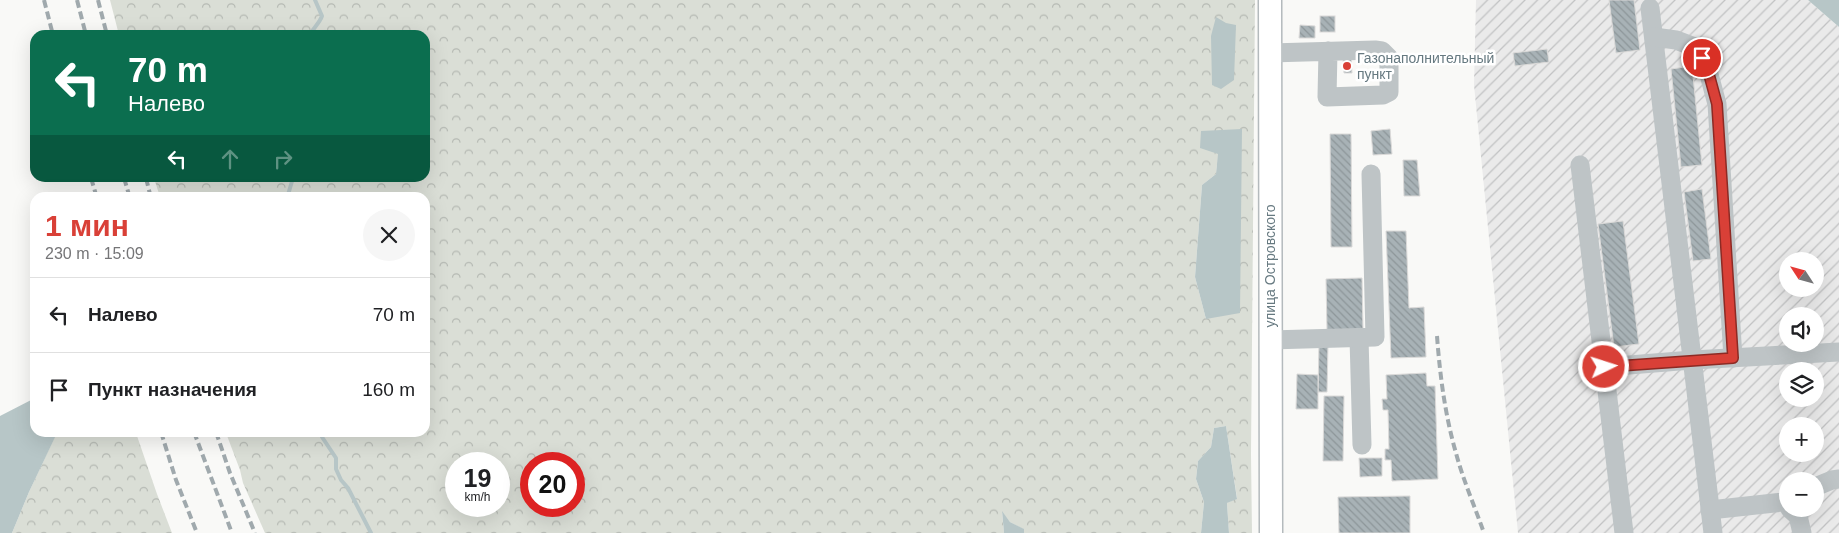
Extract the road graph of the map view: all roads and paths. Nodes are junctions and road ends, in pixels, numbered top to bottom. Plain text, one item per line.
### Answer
1 (1270, 0) edge
2 (1650, 8) dead end
3 (1654, 37) junction
4 (1328, 51) dead end
5 (1270, 53) junction
6 (1580, 165) dead end
7 (1372, 174) dead end
8 (1359, 338) junction
9 (1270, 340) junction
10 (1839, 352) edge
11 (1733, 358) junction
12 (1692, 360) junction
13 (1604, 367) junction
14 (1362, 445) dead end
15 (1839, 479) edge
16 (1824, 484) edge
17 (1779, 505) edge
18 (1710, 510) junction
19 (1798, 517) edge
20 (1271, 533) edge
21 (1624, 533) edge
22 (1713, 533) edge
23 (1802, 533) edge

1 - 5 main road, улица Островского
2 - 3 lane
3 - 11 lane
3 - 12 lane
4 - 5 lane
5 - 9 main road, улица Островского
6 - 13 lane
7 - 8 lane
8 - 9 lane
8 - 14 lane
9 - 20 main road, улица Островского
10 - 11 lane
11 - 12 lane
12 - 13 lane
12 - 18 lane
13 - 21 lane
15 - 16 lane
17 - 18 lane
18 - 22 lane
19 - 23 lane

